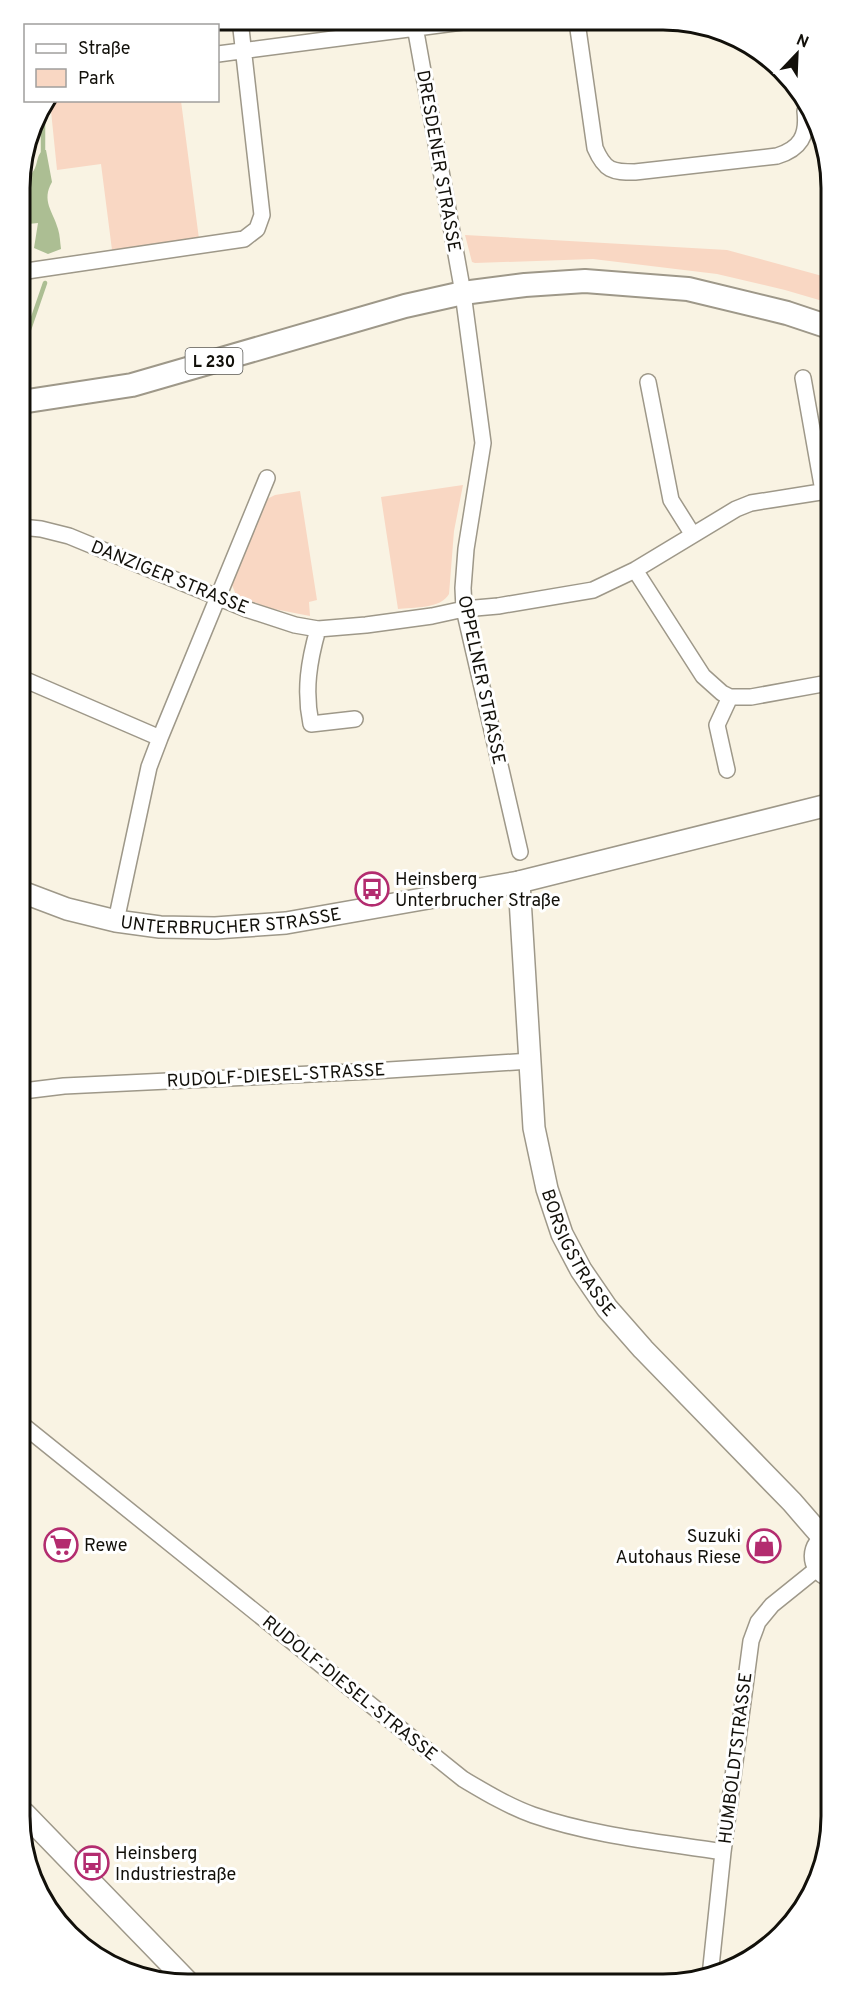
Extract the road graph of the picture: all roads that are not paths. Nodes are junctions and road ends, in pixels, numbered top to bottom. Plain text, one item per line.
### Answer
1 (241, 30) edge
2 (382, 30) edge
3 (416, 30) edge
4 (578, 30) edge
5 (244, 51) junction
6 (219, 54) edge
7 (807, 123) edge
8 (30, 271) edge
9 (463, 292) junction
10 (821, 324) edge
11 (802, 378) dead end
12 (648, 382) dead end
13 (30, 401) edge
14 (821, 471) edge
15 (267, 478) dead end
16 (821, 492) edge
17 (30, 528) edge
18 (693, 534) junction
19 (635, 570) junction
20 (218, 597) junction
21 (464, 609) junction
22 (318, 629) junction
23 (30, 682) edge
24 (821, 684) edge
25 (730, 697) junction
26 (355, 719) dead end
27 (160, 738) junction
28 (726, 770) dead end
29 (821, 807) edge
30 (520, 852) dead end
31 (519, 882) junction
32 (30, 895) edge
33 (116, 921) junction
34 (530, 1061) junction
35 (30, 1090) edge
36 (30, 1431) edge
37 (821, 1531) edge
38 (821, 1544) edge
39 (821, 1566) edge
40 (821, 1574) edge
41 (30, 1819) edge
42 (723, 1852) junction
43 (711, 1966) edge
44 (180, 1974) edge

1 - 5 street
2 - 5 street
3 - 9 street, DRESDENER STRASSE
4 - 7 street
5 - 6 street
5 - 8 street
9 - 10 main road, L 230
9 - 13 main road, L 230
9 - 21 street, OPPELNER STRASSE
11 - 14 street, DANZIGER STRASSE
12 - 18 street
15 - 20 street
16 - 18 street, DANZIGER STRASSE
17 - 20 street, DANZIGER STRASSE
18 - 19 street, DANZIGER STRASSE
19 - 21 street, DANZIGER STRASSE
19 - 25 street
20 - 22 street, DANZIGER STRASSE
20 - 27 street
21 - 22 street, DANZIGER STRASSE
21 - 30 street, OPPELNER STRASSE
22 - 26 street
23 - 27 street
24 - 25 street
25 - 28 street
27 - 33 street
29 - 31 street, UNTERBRUCHER STRASSE
31 - 33 street, UNTERBRUCHER STRASSE
31 - 34 street, BORSIGSTRASSE
32 - 33 street, UNTERBRUCHER STRASSE
34 - 35 street, RUDOLF-DIESEL-STRASSE
34 - 37 street, BORSIGSTRASSE
36 - 42 street, RUDOLF-DIESEL-STRASSE
38 - 39 street, BORSIGSTRASSE
40 - 42 street, HUMBOLDTSTRASSE
41 - 44 street
42 - 43 street, HUMBOLDTSTRASSE

